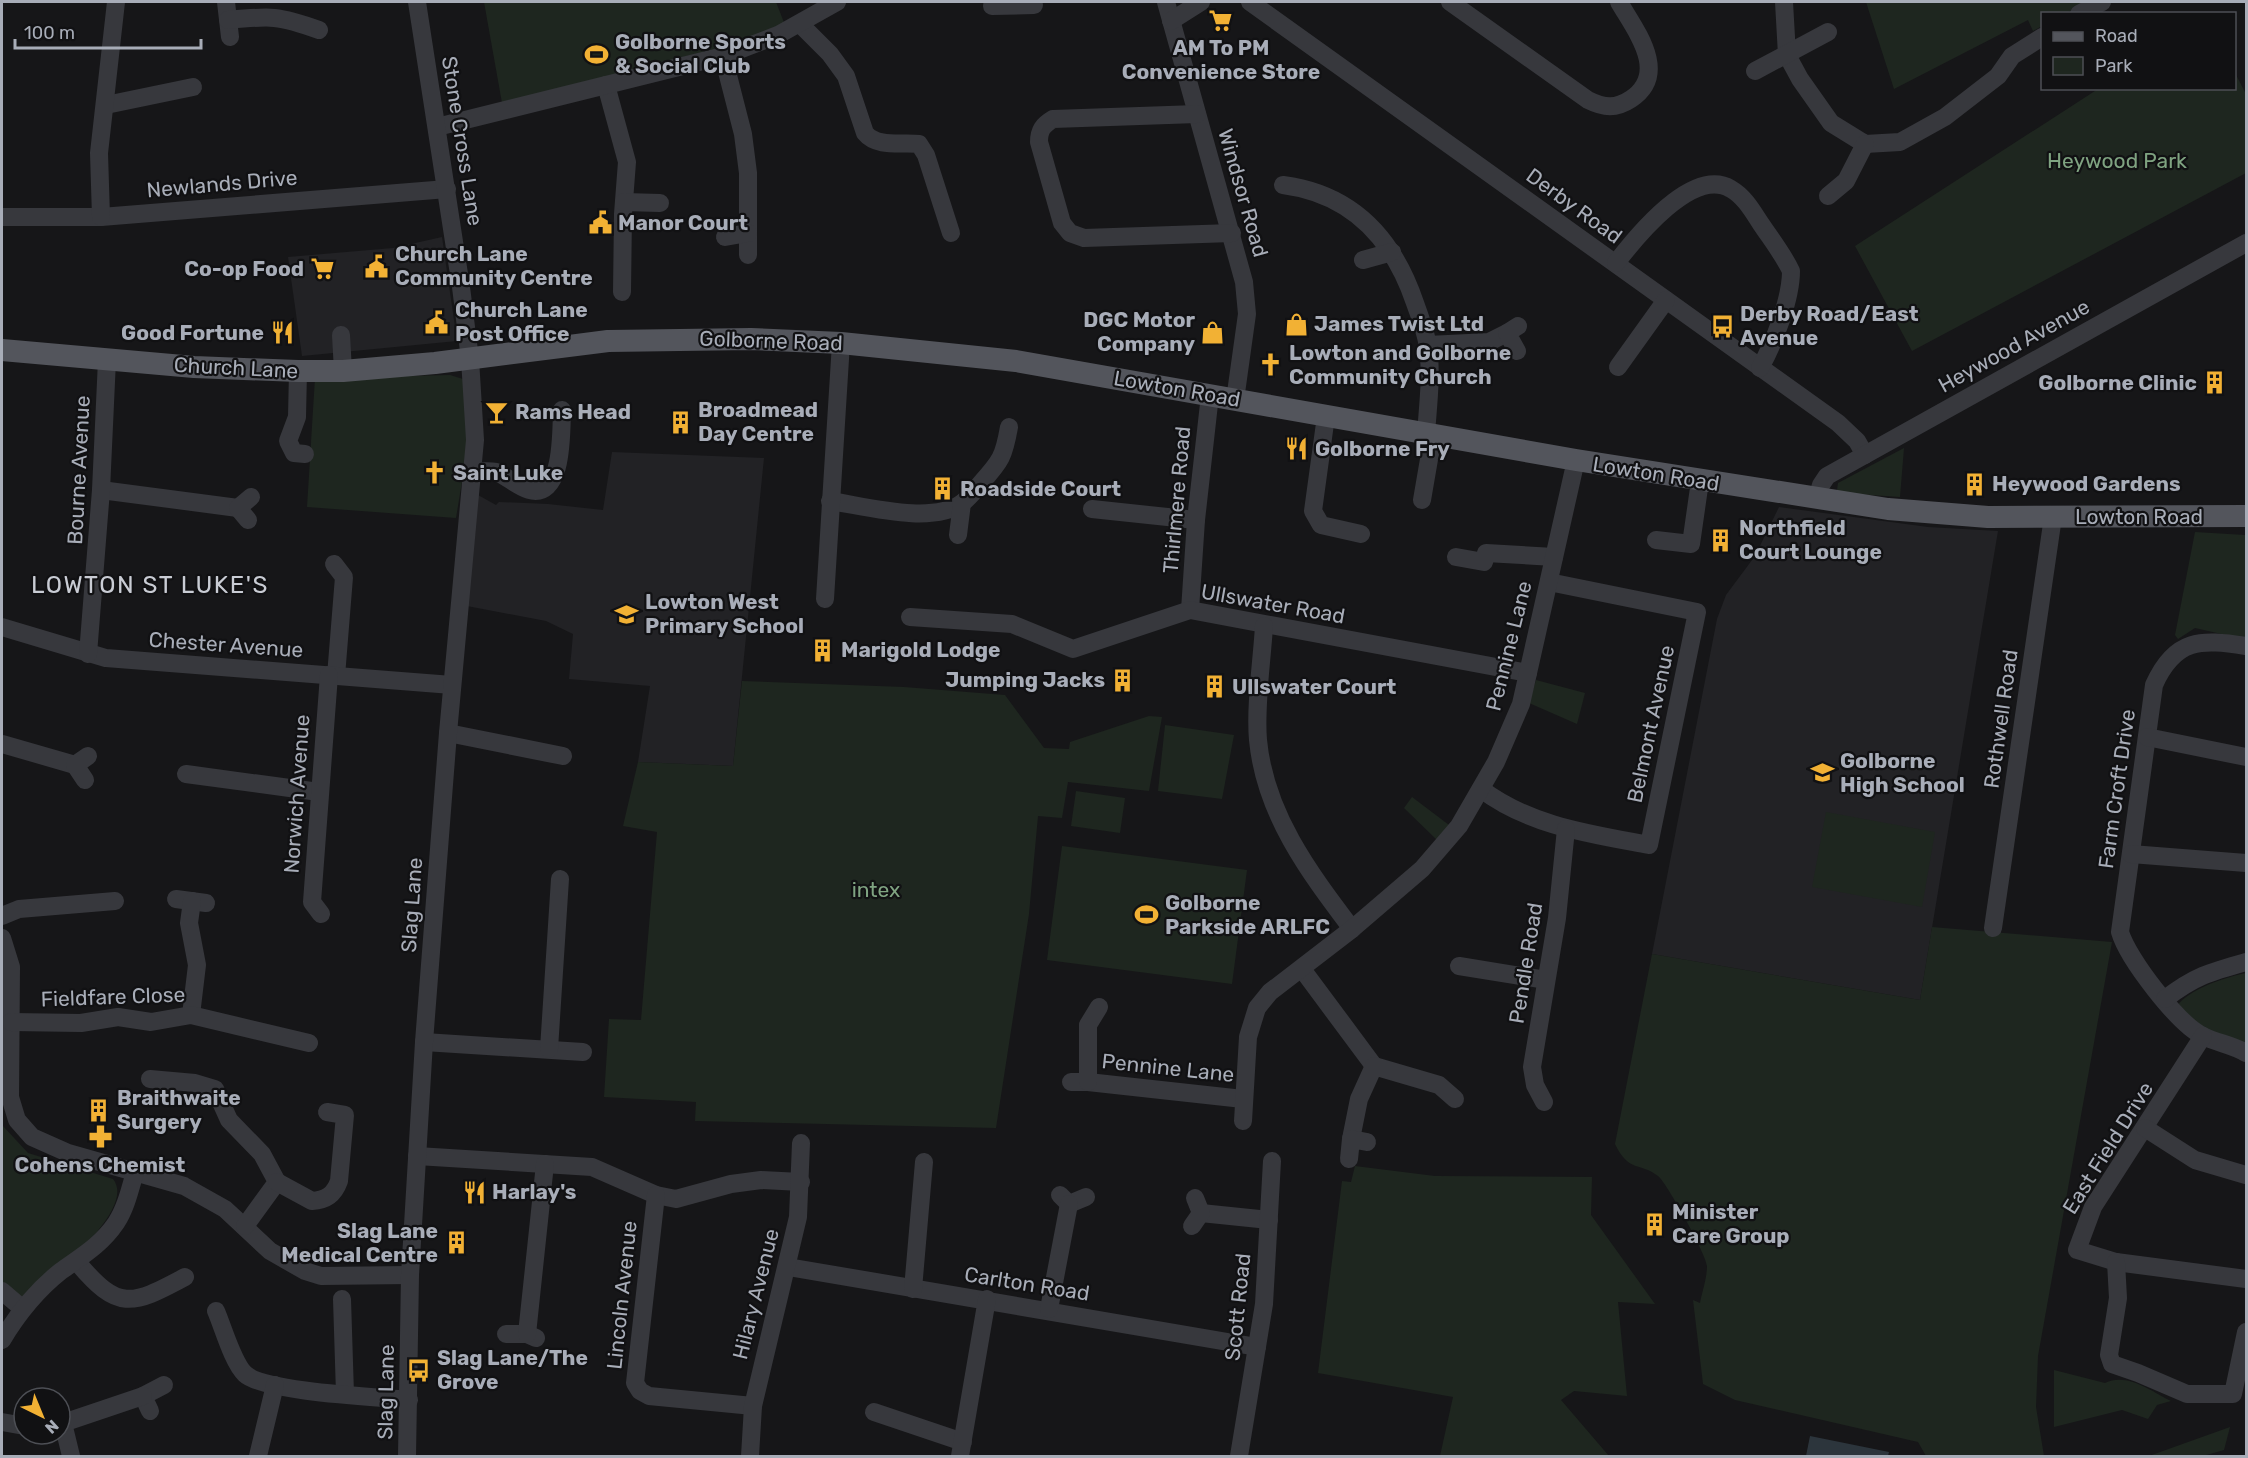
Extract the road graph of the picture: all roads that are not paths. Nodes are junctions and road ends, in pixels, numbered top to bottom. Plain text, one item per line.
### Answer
1 (116, 2) edge
2 (226, 2) edge
3 (417, 2) edge
4 (837, 2) edge
5 (1166, 2) edge
6 (1201, 2) edge
7 (1250, 2) edge
8 (1450, 2) edge
9 (1619, 2) edge
10 (1784, 2) edge
11 (2102, 2) edge
12 (1012, 3) edge
13 (1034, 5) dead end
14 (992, 6) dead end
15 (2083, 12) edge
16 (1171, 21) junction
17 (800, 24) junction
18 (319, 30) dead end
19 (1828, 32) dead end
20 (2041, 38) edge
21 (1787, 55) junction
22 (723, 56) junction
23 (1755, 71) dead end
24 (182, 84) dead end
25 (606, 85) junction
26 (106, 105) junction
27 (1197, 114) junction
28 (437, 127) junction
29 (1865, 144) junction
30 (1283, 185) dead end
31 (447, 189) junction
32 (1828, 196) dead end
33 (624, 202) junction
34 (660, 203) dead end
35 (2, 217) edge
36 (101, 217) junction
37 (1233, 232) junction
38 (748, 233) junction
39 (951, 233) dead end
40 (726, 237) dead end
41 (2247, 243) edge
42 (1392, 252) junction
43 (748, 255) dead end
44 (1363, 260) dead end
45 (1616, 263) junction
46 (622, 292) dead end
47 (1666, 300) junction
48 (341, 335) dead end
49 (841, 343) junction
50 (1428, 345) junction
51 (2, 350) edge
52 (1517, 351) dead end
53 (470, 359) junction
54 (107, 360) junction
55 (1618, 367) dead end
56 (1760, 368) junction
57 (1071, 370) joint
58 (298, 371) junction
59 (343, 371) junction
60 (1210, 395) junction
61 (1235, 400) junction
62 (562, 410) dead end
63 (1326, 416) junction
64 (1009, 426) dead end
65 (1430, 435) junction
66 (1865, 455) junction
67 (300, 457) dead end
68 (1576, 460) junction
69 (472, 471) junction
70 (1700, 481) junction
71 (101, 490) junction
72 (1817, 499) junction
73 (1422, 500) dead end
74 (830, 501) junction
75 (962, 503) junction
76 (246, 508) dead end
77 (1092, 509) dead end
78 (2247, 516) edge
79 (2053, 517) junction
80 (1196, 520) junction
81 (1361, 534) dead end
82 (958, 535) dead end
83 (1656, 540) dead end
84 (1456, 557) dead end
85 (1554, 557) junction
86 (334, 564) dead end
87 (1549, 582) junction
88 (825, 599) dead end
89 (1190, 610) junction
90 (910, 616) dead end
91 (1264, 626) junction
92 (3, 631) edge
93 (2247, 646) edge
94 (88, 654) junction
95 (1528, 673) junction
96 (333, 676) junction
97 (452, 685) junction
98 (448, 733) junction
99 (2146, 737) junction
100 (2, 744) edge
101 (563, 756) dead end
102 (2247, 757) edge
103 (82, 767) dead end
104 (186, 774) dead end
105 (1481, 789) junction
106 (319, 792) junction
107 (1566, 829) junction
108 (2131, 854) junction
109 (2247, 863) edge
110 (561, 876) dead end
111 (115, 901) dead end
112 (191, 901) dead end
113 (321, 914) dead end
114 (2, 916) edge
115 (1994, 928) dead end
116 (1352, 929) junction
117 (2, 938) edge
118 (2247, 962) edge
119 (1460, 966) dead end
120 (1302, 969) junction
121 (1546, 980) junction
122 (2164, 999) junction
123 (1100, 1003) dead end
124 (191, 1016) junction
125 (11, 1022) junction
126 (2203, 1036) junction
127 (424, 1042) junction
128 (309, 1043) dead end
129 (549, 1049) junction
130 (583, 1052) dead end
131 (2247, 1053) edge
132 (1374, 1066) junction
133 (150, 1080) dead end
134 (1244, 1099) junction
135 (1456, 1101) dead end
136 (1546, 1104) dead end
137 (339, 1110) dead end
138 (1243, 1121) dead end
139 (2145, 1128) junction
140 (801, 1143) dead end
141 (417, 1156) junction
142 (1349, 1159) dead end
143 (1272, 1161) dead end
144 (924, 1162) dead end
145 (545, 1164) junction
146 (135, 1172) junction
147 (2247, 1176) edge
148 (276, 1182) junction
149 (801, 1182) junction
150 (656, 1195) junction
151 (1072, 1199) dead end
152 (1196, 1212) dead end
153 (1269, 1220) junction
154 (244, 1226) junction
155 (77, 1262) junction
156 (2116, 1262) junction
157 (788, 1267) junction
158 (410, 1275) junction
159 (176, 1277) dead end
160 (2247, 1279) edge
161 (913, 1289) junction
162 (2, 1292) edge
163 (342, 1299) dead end
164 (987, 1299) junction
165 (23, 1309) junction
166 (1049, 1310) junction
167 (226, 1319) dead end
168 (2247, 1332) edge
169 (506, 1334) dead end
170 (2, 1340) edge
171 (1257, 1347) junction
172 (164, 1384) dead end
173 (275, 1385) junction
174 (345, 1394) junction
175 (2240, 1397) edge
176 (409, 1400) junction
177 (753, 1406) junction
178 (873, 1413) dead end
179 (72, 1421) edge
180 (961, 1449) edge
181 (258, 1456) edge
182 (407, 1456) edge
183 (750, 1456) edge
184 (1239, 1456) edge

1 - 26 street
2 - 18 street
3 - 28 street, Stone Cross Lane
4 - 17 street
5 - 16 street, Windsor Road
6 - 16 street
7 - 45 street, Derby Road
8 - 9 street
10 - 21 street
11 - 15 street
12 - 13 street
12 - 14 street
16 - 27 street, Windsor Road
17 - 22 street
17 - 39 street
19 - 21 street
20 - 29 street
21 - 23 street
21 - 29 street
22 - 25 street
22 - 38 street
24 - 26 street
25 - 28 street
25 - 33 street
26 - 36 street
27 - 37 street, Windsor Road
27 - 37 street
28 - 31 street, Stone Cross Lane
29 - 32 street
30 - 42 street
31 - 36 street, Newlands Drive
31 - 53 street, Stone Cross Lane
33 - 34 street
33 - 46 street
35 - 36 street, Newlands Drive
37 - 61 street, Windsor Road
38 - 40 street
38 - 43 street
41 - 66 street, Heywood Avenue
42 - 44 street
42 - 50 street
45 - 47 street, Derby Road
45 - 56 street
47 - 55 street
47 - 56 street, Derby Road
48 - 59 street
49 - 53 main road, Golborne Road
49 - 57 main road, Golborne Road
49 - 74 street
50 - 52 street
50 - 65 street
51 - 54 main road, Church Lane
53 - 59 main road, Church Lane
53 - 69 street, Slag Lane
54 - 58 main road, Church Lane
54 - 71 street, Bourne Avenue
56 - 66 street, Derby Road
57 - 60 main road, Lowton Road
58 - 59 main road, Church Lane
58 - 67 street
60 - 61 main road, Lowton Road
60 - 80 street, Thirlmere Road
61 - 63 main road, Lowton Road
62 - 69 street
63 - 65 main road, Lowton Road
63 - 81 street
64 - 75 street
65 - 68 main road, Lowton Road
65 - 73 street
66 - 72 street, Heywood Avenue
68 - 70 main road, Lowton Road
68 - 85 street, Pennine Lane
69 - 97 street, Slag Lane
70 - 72 main road, Lowton Road
70 - 83 street
71 - 76 street
71 - 94 street, Bourne Avenue
72 - 79 main road, Lowton Road
74 - 75 street
74 - 88 street
75 - 82 street
77 - 80 street
78 - 79 main road, Lowton Road
79 - 115 street, Rothwell Road
80 - 89 street, Thirlmere Road
84 - 85 street
85 - 87 street, Pennine Lane
86 - 96 street, Norwich Avenue
87 - 95 street, Pennine Lane
87 - 107 street, Belmont Avenue
89 - 90 street, Ullswater Road
89 - 91 street, Ullswater Road
91 - 95 street, Ullswater Road
91 - 116 street
92 - 94 street, Chester Avenue
93 - 99 street, Farm Croft Drive
94 - 96 street, Chester Avenue
95 - 105 street, Pennine Lane
96 - 97 street, Chester Avenue
96 - 106 street, Norwich Avenue
97 - 98 street, Slag Lane
98 - 101 street
98 - 127 street, Slag Lane
99 - 102 street
99 - 108 street, Farm Croft Drive
100 - 103 street
104 - 106 street
105 - 107 street
105 - 116 street, Pennine Lane
106 - 113 street, Norwich Avenue
107 - 121 street, Pendle Road
108 - 109 street
108 - 122 street, Farm Croft Drive
110 - 129 street
111 - 114 street
112 - 124 street
116 - 120 street, Pennine Lane
117 - 125 street
118 - 122 street
119 - 121 street
120 - 132 street
120 - 134 street, Pennine Lane
121 - 136 street, Pendle Road
122 - 126 street, Farm Croft Drive
123 - 134 street, Pennine Lane
124 - 125 street, Fieldfare Close
124 - 128 street, Fieldfare Close
125 - 146 street
126 - 131 street, Farm Croft Drive
126 - 139 street, East Field Drive
127 - 129 street
127 - 141 street, Slag Lane
129 - 130 street
132 - 135 street
132 - 142 street
133 - 148 street
134 - 138 street, Pennine Lane
137 - 148 street
139 - 147 street
139 - 156 street, East Field Drive
140 - 149 street, Hilary Avenue
141 - 145 street
141 - 158 street, Slag Lane
143 - 153 street, Scott Road
144 - 161 street
145 - 150 street
145 - 169 street
146 - 154 street
146 - 155 street
148 - 154 street
149 - 150 street
149 - 157 street, Hilary Avenue
150 - 177 street, Lincoln Avenue
151 - 166 street
152 - 153 street
153 - 171 street, Scott Road
154 - 158 street
155 - 159 street
155 - 165 street
156 - 160 street, East Field Drive
156 - 175 street
157 - 161 street, Carlton Road
157 - 177 street, Hilary Avenue
158 - 176 street, Slag Lane
161 - 164 street, Carlton Road
162 - 165 street
163 - 174 street
164 - 166 street, Carlton Road
164 - 180 street
165 - 170 street
166 - 171 street, Carlton Road
167 - 173 street
168 - 175 street
171 - 184 street, Scott Road
172 - 179 street
173 - 174 street
173 - 181 street
174 - 176 street
176 - 182 street, Slag Lane
177 - 183 street, Hilary Avenue
178 - 180 street

